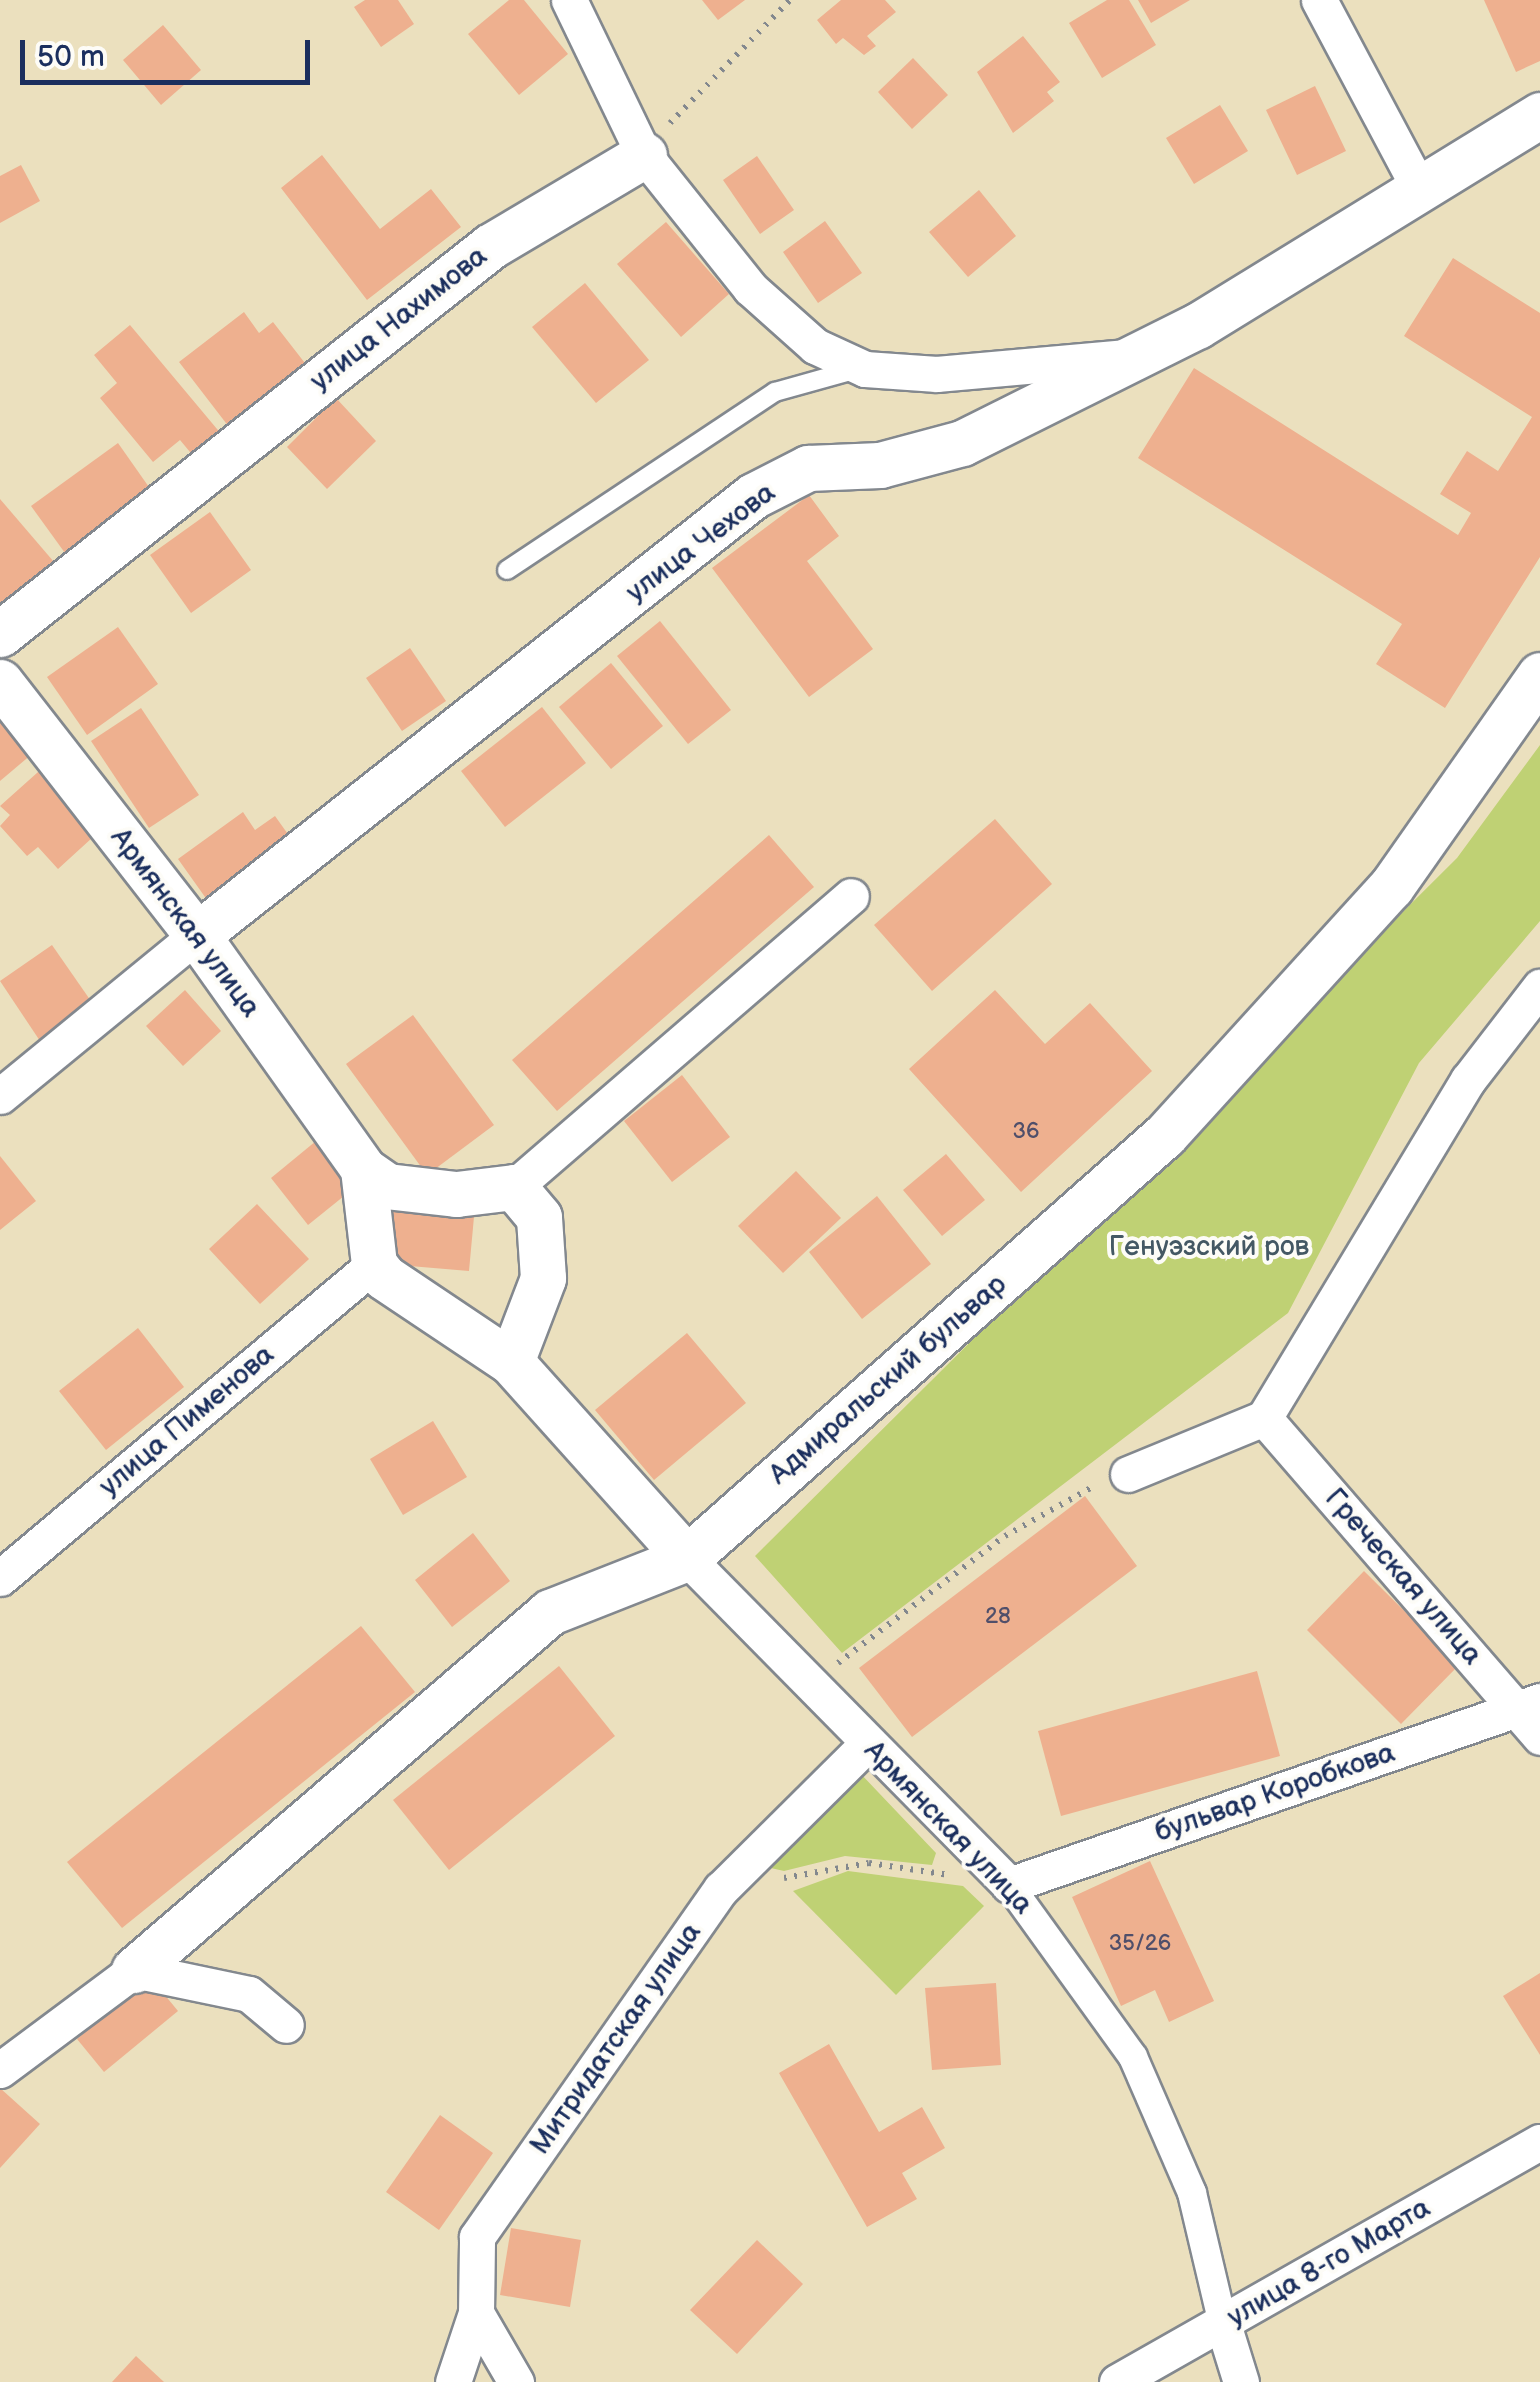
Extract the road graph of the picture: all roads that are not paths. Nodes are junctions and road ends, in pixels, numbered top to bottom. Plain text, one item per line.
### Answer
1 (569, 0) edge
2 (1319, 0) edge
3 (1540, 116) edge
4 (644, 155) junction
5 (1422, 192) junction
6 (1137, 356) junction
7 (864, 369) junction
8 (507, 570) dead end
9 (0, 634) edge
10 (1540, 675) edge
11 (0, 682) edge
12 (851, 896) dead end
13 (197, 934) junction
14 (1540, 987) edge
15 (0, 1096) edge
16 (363, 1168) junction
17 (514, 1187) junction
18 (374, 1264) junction
19 (511, 1362) junction
20 (1264, 1418) junction
21 (1128, 1474) road end
22 (687, 1558) junction
23 (0, 1578) edge
24 (1528, 1705) edge
25 (1540, 1738) edge
26 (868, 1743) junction
27 (1009, 1885) junction
28 (134, 1970) junction
29 (286, 2025) dead end
30 (0, 2070) edge
31 (1540, 2142) edge
32 (476, 2313) junction
33 (1223, 2324) junction
34 (454, 2382) edge
35 (516, 2382) edge
36 (1117, 2382) edge
37 (1240, 2382) edge

1 - 4 street
2 - 5 street
3 - 5 street, улица Чехова
4 - 7 street
4 - 9 street, улица Нахимова
5 - 6 street, улица Чехова
6 - 7 street
6 - 13 street, улица Чехова
7 - 8 lane
10 - 22 street, Адмиральский бульвар
11 - 13 street, Армянская улица
12 - 17 street
13 - 15 street, улица Чехова
13 - 16 street, Армянская улица
14 - 20 street
16 - 17 street, Армянская улица
16 - 18 street, Армянская улица
17 - 19 street
18 - 19 street, Армянская улица
18 - 23 street, улица Пименова
19 - 22 street, Армянская улица
20 - 21 street
20 - 24 street, Греческая улица
22 - 26 street, Армянская улица
22 - 28 street, Адмиральский бульвар
24 - 25 street, Греческая улица
24 - 27 street, бульвар Коробкова
26 - 27 street, Армянская улица
26 - 32 street, Митридатская улица
27 - 33 street, Армянская улица
28 - 29 street
28 - 30 street
31 - 33 street, улица 8-го Марта
32 - 34 street, Митридатская улица
32 - 35 street
33 - 36 street, улица 8-го Марта
33 - 37 street, Армянская улица

